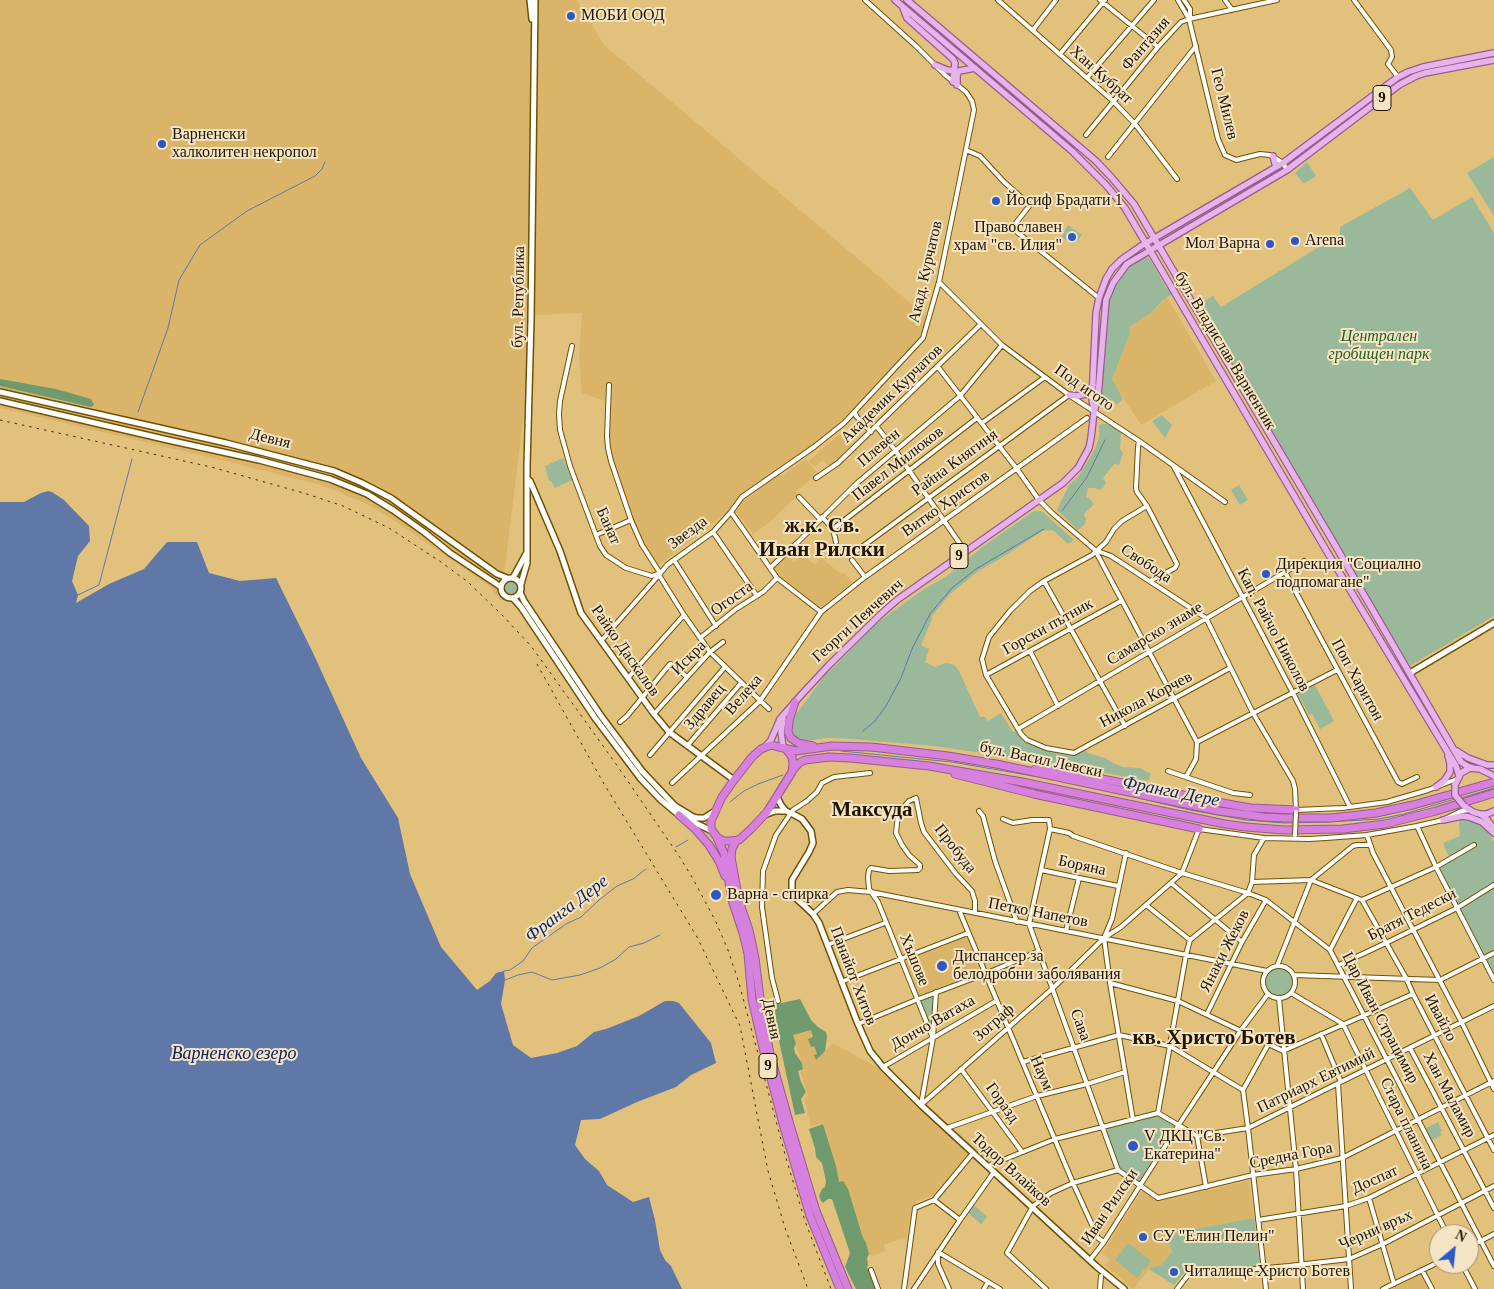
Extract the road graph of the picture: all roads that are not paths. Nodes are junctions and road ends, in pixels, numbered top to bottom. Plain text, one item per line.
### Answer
1 (530, 0) edge
2 (535, 0) edge
3 (865, 0) edge
4 (895, 0) edge
5 (908, 0) edge
6 (1056, 0) edge
7 (1154, 0) edge
8 (1178, 0) edge
9 (1184, 0) edge
10 (1226, 0) edge
11 (1277, 0) edge
12 (1354, 0) edge
13 (1001, 1) edge
14 (1102, 1) edge
15 (1263, 1) edge
16 (902, 6) junction
17 (1232, 10) junction
18 (1189, 19) junction
19 (1132, 25) junction
20 (1033, 30) junction
21 (534, 42) junction
22 (1196, 46) junction
23 (1158, 47) junction
24 (1494, 53) edge
25 (1060, 54) junction
26 (1494, 60) edge
27 (935, 65) junction
28 (975, 68) junction
29 (960, 70) junction
30 (953, 71) junction
31 (1398, 77) junction
32 (1087, 78) junction
33 (955, 84) junction
34 (1113, 101) junction
35 (1135, 124) junction
36 (1086, 135) dead end
37 (966, 150) junction
38 (1273, 156) junction
39 (1108, 157) dead end
40 (1283, 163) junction
41 (1276, 167) junction
42 (1287, 170) junction
43 (1177, 179) dead end
44 (1154, 238) junction
45 (1146, 243) junction
46 (1159, 246) junction
47 (1150, 251) junction
48 (939, 282) junction
49 (1099, 298) junction
50 (981, 324) junction
51 (1002, 345) junction
52 (572, 346) dead end
53 (938, 367) junction
54 (1046, 377) junction
55 (1094, 381) junction
56 (609, 385) dead end
57 (0, 392) edge
58 (1069, 395) junction
59 (960, 396) junction
60 (0, 401) edge
61 (855, 412) junction
62 (1094, 412) junction
63 (977, 418) junction
64 (1087, 418) dead end
65 (982, 423) junction
66 (876, 427) junction
67 (871, 432) junction
68 (1139, 441) junction
69 (999, 446) junction
70 (895, 450) junction
71 (1173, 465) junction
72 (1017, 469) junction
73 (909, 470) junction
74 (816, 478) dead end
75 (527, 479) junction
76 (799, 497) dead end
77 (928, 498) junction
78 (1039, 500) junction
79 (1225, 502) dead end
80 (1147, 506) junction
81 (731, 512) junction
82 (821, 518) junction
83 (631, 520) junction
84 (944, 521) junction
85 (833, 529) junction
86 (713, 532) junction
87 (596, 535) junction
88 (836, 542) dead end
89 (1095, 550) junction
90 (855, 552) dead end
91 (965, 552) junction
92 (527, 553) junction
93 (674, 560) junction
94 (852, 560) dead end
95 (1304, 561) dead end
96 (770, 568) junction
97 (1285, 572) junction
98 (659, 574) junction
99 (510, 578) junction
100 (777, 578) junction
101 (865, 578) junction
102 (1044, 581) junction
103 (1150, 581) junction
104 (521, 584) junction
105 (501, 587) junction
106 (520, 592) junction
107 (757, 596) junction
108 (1242, 597) junction
109 (513, 598) junction
110 (1121, 601) junction
111 (821, 612) junction
112 (684, 615) junction
113 (1206, 618) junction
114 (1494, 623) edge
115 (716, 626) junction
116 (1071, 628) junction
117 (700, 638) junction
118 (602, 640) junction
119 (723, 642) dead end
120 (1030, 651) junction
121 (710, 652) junction
122 (1149, 652) junction
123 (725, 667) junction
124 (1230, 668) junction
125 (1337, 670) junction
126 (1410, 674) junction
127 (986, 675) junction
128 (687, 677) junction
129 (628, 678) junction
130 (1100, 681) junction
131 (741, 683) junction
132 (1293, 693) junction
133 (642, 697) junction
134 (1174, 699) junction
135 (760, 701) junction
136 (795, 702) junction
137 (1058, 706) junction
138 (769, 709) dead end
139 (1253, 713) junction
140 (654, 714) junction
141 (784, 714) junction
142 (620, 722) dead end
143 (1124, 726) junction
144 (1018, 729) junction
145 (669, 732) junction
146 (1197, 742) junction
147 (688, 746) junction
148 (828, 746) junction
149 (765, 747) junction
150 (785, 748) junction
151 (1449, 748) junction
152 (650, 755) dead end
153 (702, 756) junction
154 (996, 764) junction
155 (1494, 765) edge
156 (929, 766) junction
157 (1473, 768) junction
158 (1168, 771) dead end
159 (792, 772) junction
160 (870, 773) dead end
161 (1492, 775) edge
162 (1186, 777) junction
163 (1416, 777) dead end
164 (734, 780) junction
165 (1457, 780) junction
166 (672, 783) dead end
167 (1436, 787) junction
168 (1494, 794) edge
169 (1250, 795) dead end
170 (777, 797) junction
171 (1350, 807) junction
172 (715, 810) junction
173 (1470, 810) junction
174 (979, 811) dead end
175 (1296, 811) junction
176 (1494, 811) edge
177 (789, 812) junction
178 (1480, 814) junction
179 (679, 815) junction
180 (763, 816) junction
181 (1003, 819) dead end
182 (1443, 820) junction
183 (1417, 826) junction
184 (1050, 829) junction
185 (1199, 829) junction
186 (1494, 829) edge
187 (1494, 833) edge
188 (714, 834) junction
189 (1367, 835) junction
190 (1294, 837) junction
191 (1264, 838) junction
192 (736, 841) junction
193 (1369, 845) junction
194 (1474, 846) dead end
195 (1126, 853) junction
196 (1436, 868) junction
197 (1041, 870) junction
198 (1182, 873) junction
199 (1079, 878) junction
200 (1311, 880) junction
201 (1252, 882) junction
202 (1171, 883) junction
203 (1494, 885) edge
204 (1118, 886) junction
205 (1391, 887) junction
206 (730, 892) junction
207 (871, 892) junction
208 (1248, 893) junction
209 (1360, 899) junction
210 (1266, 900) junction
211 (1146, 906) junction
212 (1457, 908) junction
213 (959, 910) junction
214 (813, 914) junction
215 (975, 914) junction
216 (1214, 919) junction
217 (1017, 922) junction
218 (1295, 922) junction
219 (886, 923) junction
220 (1029, 924) junction
221 (1414, 930) junction
222 (1066, 931) junction
223 (968, 933) junction
224 (1104, 938) junction
225 (1190, 940) junction
226 (1242, 942) junction
227 (1386, 944) junction
228 (827, 945) junction
229 (1330, 950) junction
230 (1039, 951) junction
231 (1494, 953) edge
232 (1186, 955) junction
233 (901, 959) junction
234 (1483, 959) junction
235 (1231, 965) junction
236 (1338, 965) junction
237 (1277, 966) junction
238 (1267, 971) junction
239 (985, 974) junction
240 (1294, 975) junction
241 (1344, 976) junction
242 (1406, 978) junction
243 (1440, 980) junction
244 (1494, 980) edge
245 (841, 982) junction
246 (1110, 983) junction
247 (1053, 988) junction
248 (936, 992) junction
249 (1291, 993) junction
250 (1268, 994) junction
251 (1413, 994) junction
252 (1279, 999) junction
253 (916, 1000) junction
254 (778, 1001) dead end
255 (996, 1001) junction
256 (1178, 1001) junction
257 (1494, 1006) edge
258 (1207, 1014) junction
259 (1365, 1014) junction
260 (1462, 1023) junction
261 (858, 1024) junction
262 (1343, 1024) junction
263 (1008, 1028) junction
264 (1241, 1030) junction
265 (1320, 1034) junction
266 (1119, 1035) junction
267 (1435, 1036) junction
268 (932, 1038) junction
269 (1269, 1043) junction
270 (1170, 1046) junction
271 (1075, 1048) junction
272 (1410, 1048) junction
273 (1283, 1051) junction
274 (1388, 1059) junction
275 (1023, 1062) junction
276 (883, 1066) junction
277 (961, 1069) junction
278 (1365, 1070) junction
279 (1125, 1072) junction
280 (1214, 1072) junction
281 (1492, 1082) edge
282 (1339, 1083) junction
283 (1087, 1084) junction
284 (1494, 1089) edge
285 (1242, 1090) junction
286 (1036, 1096) junction
287 (1466, 1096) junction
288 (921, 1105) junction
289 (1289, 1108) junction
290 (1442, 1108) junction
291 (993, 1112) junction
292 (1158, 1113) junction
293 (1132, 1120) junction
294 (1419, 1120) junction
295 (1103, 1126) junction
296 (1178, 1126) junction
297 (947, 1128) junction
298 (1248, 1128) junction
299 (1396, 1132) junction
300 (1494, 1135) edge
301 (1197, 1136) junction
302 (1488, 1138) junction
303 (1055, 1139) junction
304 (1464, 1150) junction
305 (1494, 1150) edge
306 (1022, 1152) junction
307 (973, 1153) junction
308 (1342, 1158) junction
309 (1441, 1162) junction
310 (988, 1166) junction
311 (1296, 1169) junction
312 (1118, 1170) junction
313 (994, 1172) junction
314 (1253, 1175) junction
315 (1417, 1175) junction
316 (1073, 1183) junction
317 (1140, 1185) junction
318 (1494, 1186) edge
319 (1206, 1187) junction
320 (1485, 1191) junction
321 (1369, 1198) junction
322 (934, 1200) junction
323 (1462, 1203) junction
324 (1033, 1206) junction
325 (1346, 1206) junction
326 (1494, 1208) edge
327 (1298, 1214) junction
328 (1438, 1215) junction
329 (960, 1220) junction
330 (1258, 1220) junction
331 (1442, 1224) edge
332 (1494, 1234) edge
333 (1481, 1240) junction
334 (1104, 1242) junction
335 (1383, 1244) junction
336 (938, 1252) junction
337 (1349, 1259) junction
338 (1090, 1260) junction
339 (1302, 1265) junction
340 (1494, 1266) edge
341 (1429, 1267) edge
342 (1264, 1268) junction
343 (871, 1270) dead end
344 (1422, 1270) junction
345 (1467, 1274) edge
346 (1101, 1276) dead end
347 (988, 1282) junction
348 (1394, 1284) junction
349 (840, 1289) edge
350 (848, 1289) edge
351 (878, 1289) edge
352 (904, 1289) edge
353 (914, 1289) edge
354 (949, 1289) edge
355 (984, 1289) edge
356 (1000, 1289) edge
357 (1046, 1289) edge
358 (1100, 1289) edge
359 (1124, 1289) edge
360 (1177, 1289) edge
361 (1266, 1289) edge
362 (1303, 1289) edge
363 (1351, 1289) edge
364 (1383, 1289) edge
365 (1432, 1289) edge
366 (1475, 1289) edge

1 - 21 street, бул. Република
2 - 21 street, бул. Република
3 - 27 street, Акад. Курчатов
4 - 16 main road, бул. Владислав Варненчик
5 - 44 main road, бул. Владислав Варненчик
6 - 20 street
7 - 19 street
8 - 18 street
9 - 18 street, Гео Милев
10 - 17 street
11 - 15 street, Фантазия
12 - 31 street
13 - 20 street, Хан Кубрат
14 - 19 street
14 - 25 street
15 - 17 street, Фантазия
16 - 28 main road, бул. Владислав Варненчик
16 - 30 main road
17 - 18 street, Фантазия
18 - 22 street, Гео Милев
18 - 23 street, Фантазия
19 - 23 street
19 - 32 street
20 - 25 street, Хан Кубрат
21 - 75 street, бул. Република
22 - 35 street
22 - 38 street, Гео Милев
23 - 34 street, Фантазия
24 - 31 main road, 9
25 - 32 street, Хан Кубрат
26 - 42 main road, 9
27 - 30 main road
27 - 33 street, Акад. Курчатов
28 - 29 main road
28 - 45 main road, бул. Владислав Варненчик
29 - 30 main road
29 - 33 main road
30 - 33 main road
31 - 40 main road, 9
32 - 34 street, Хан Кубрат
33 - 37 street, Акад. Курчатов
34 - 35 street, Хан Кубрат
34 - 36 street, Фантазия
35 - 39 street
35 - 43 street, Хан Кубрат
37 - 48 street, Акад. Курчатов
37 - 49 street
38 - 40 street
38 - 41 main road
40 - 41 main road, 9
40 - 42 street
41 - 44 main road, 9
42 - 46 main road, 9
44 - 45 main road, 9
44 - 46 main road, бул. Владислав Варненчик
45 - 47 main road, бул. Владислав Варненчик
45 - 49 main road, 9
46 - 47 main road, 9
46 - 126 main road, бул. Владислав Варненчик
47 - 62 main road, 9
47 - 151 main road, бул. Владислав Варненчик
48 - 50 street, Под игото
48 - 61 street, Акад. Курчатов
49 - 55 main road, 9
50 - 51 street, Под игото
50 - 53 street, Академик Курчатов
51 - 54 street, Под игото
51 - 59 street, Плевен
52 - 87 street, Банат
53 - 59 street, Свобода
53 - 66 street, Академик Курчатов
54 - 58 street, Под игото
54 - 65 street
55 - 58 main road
55 - 62 main road, 9
56 - 83 street, Банат
57 - 99 street, Девня
58 - 62 street, Под игото
58 - 69 street, Райна Княгиня
59 - 63 street, Свобода
59 - 70 street, Плевен
60 - 105 street, Девня
61 - 67 street
61 - 81 street, Акад. Курчатов
62 - 68 street, Под игото
62 - 78 main road, Георги Пеячевич / 9
63 - 65 street, Свобода
63 - 73 street, Павел Милюков
64 - 72 street, Витко Христов
65 - 69 street, Свобода
66 - 67 street, Академик Курчатов
66 - 70 street
67 - 74 street, Академик Курчатов
68 - 71 street, Под игото
68 - 80 street
69 - 72 street, Свобода
69 - 77 street, Райна Княгиня
70 - 73 street
70 - 82 street, Плевен
71 - 79 street, Под игото
71 - 108 street, Кап. Райчо Николов
72 - 78 street, Свобода
72 - 84 street, Витко Христов
73 - 77 street
73 - 85 street, Павел Милюков
75 - 92 street, бул. Република
75 - 118 street, Райко Даскалов
76 - 82 street
77 - 84 street
77 - 90 street, Райна Княгиня
78 - 89 street, Свобода
78 - 91 main road, Георги Пеячевич / 9
80 - 89 street
80 - 103 street
81 - 86 street, Звезда
81 - 96 street
82 - 85 street
82 - 96 street, Плевен
83 - 87 street
83 - 98 street, Банат
84 - 91 street
84 - 101 street, Витко Христов
85 - 88 street
86 - 93 street, Звезда
86 - 107 street
87 - 98 street, Банат
89 - 102 street
89 - 103 street, Свобода
89 - 110 street
91 - 136 main road, Георги Пеячевич / 9
92 - 99 street, бул. Република
92 - 104 street, бул. Република
93 - 98 street, Звезда
93 - 115 street
94 - 101 street
95 - 97 street, Самарско знаме
96 - 100 street
97 - 108 street, Самарско знаме
97 - 125 street, Поп Харитон
98 - 112 street
98 - 118 street, Звезда
99 - 104 street
99 - 105 street
100 - 107 street, Огоста
100 - 111 street
101 - 111 street, Витко Христов
102 - 116 street
102 - 127 street
103 - 113 street, Свобода
104 - 106 street
105 - 109 street
106 - 109 street
106 - 172 street
107 - 115 street, Огоста
108 - 113 street, Самарско знаме
108 - 132 street, Кап. Райчо Николов
109 - 179 street
110 - 116 street, Горски пътник
110 - 122 street
111 - 135 street, Велека
112 - 117 street
112 - 129 street
113 - 122 street, Самарско знаме
113 - 124 street
114 - 126 street
115 - 117 street, Огоста
116 - 120 street, Горски пътник
116 - 130 street
117 - 121 street
118 - 129 street, Райко Даскалов
119 - 121 street, Искра
120 - 127 street, Горски пътник
120 - 137 street
121 - 123 street
121 - 128 street, Искра
122 - 130 street, Самарско знаме
122 - 134 street
123 - 131 street
123 - 145 street
124 - 134 street, Никола Корчев
124 - 139 street
125 - 132 street
125 - 163 street, Поп Харитон
126 - 151 main road, бул. Владислав Варненчик
127 - 144 street
128 - 133 street
128 - 140 street, Искра
129 - 133 street, Райко Даскалов
130 - 137 street, Самарско знаме
130 - 143 street
131 - 135 street
131 - 147 street, Здравец
132 - 139 street
132 - 171 street, Кап. Райчо Николов
133 - 140 street, Райко Даскалов
133 - 142 street
134 - 143 street, Никола Корчев
134 - 146 street
135 - 138 street
135 - 153 street, Велека
136 - 141 main road, Георги Пеячевич / 9
136 - 148 highway
137 - 144 street, Самарско знаме
139 - 146 street
139 - 175 street
140 - 145 street, Райко Даскалов
141 - 149 main road, Георги Пеячевич / 9
141 - 150 main road
143 - 144 street, Никола Корчев
145 - 147 street, Райко Даскалов
145 - 152 street
146 - 162 street
147 - 153 street, Райко Даскалов
148 - 150 highway, бул. Васил Левски
148 - 154 highway, бул. Васил Левски
149 - 150 highway, бул. Васил Левски
149 - 164 highway, 9
150 - 159 highway
151 - 155 main road
151 - 157 main road, бул. Владислав Варненчик
151 - 165 main road, бул. Владислав Варненчик
151 - 167 main road
153 - 164 street, Райко Даскалов
153 - 166 street, Велека
154 - 161 highway, бул. Васил Левски
154 - 175 highway
156 - 159 highway, бул. Васил Левски
156 - 168 highway, бул. Васил Левски
156 - 185 highway
157 - 161 main road
157 - 165 main road
158 - 162 street
159 - 170 highway
160 - 177 street
162 - 169 street
164 - 172 highway, 9
165 - 167 street
165 - 173 main road, бул. Владислав Варненчик, bridge
167 - 171 street
170 - 177 street
170 - 180 highway
171 - 175 street
172 - 188 highway, 9
173 - 178 main road
173 - 182 street
174 - 217 street
175 - 190 street, bridge
176 - 178 main road
177 - 180 street
177 - 214 street, Панайот Хитов
177 - 254 street
178 - 186 main road
179 - 188 street
179 - 206 highway
180 - 192 highway
181 - 184 street
182 - 183 street
182 - 187 main road
183 - 189 street
183 - 196 street
184 - 195 street, Цар Иван Страцимир
184 - 197 street
185 - 191 street
185 - 198 street
188 - 192 highway
188 - 206 highway, Девня / 9
189 - 190 street
189 - 193 street
190 - 191 street
191 - 201 street
192 - 350 highway, Девня / 9
193 - 200 street
193 - 205 street
194 - 196 street
195 - 198 street, Цар Иван Страцимир
195 - 204 street
196 - 205 street
196 - 212 street
197 - 199 street, Боряна
197 - 220 street
198 - 202 street
198 - 208 street, Цар Иван Страцимир
199 - 204 street, Боряна
199 - 222 street
200 - 201 street
200 - 209 street
200 - 218 street
201 - 208 street
202 - 211 street
202 - 216 street
203 - 212 street, Братя Тедески
204 - 224 street
205 - 209 street
205 - 221 street
206 - 349 highway, Девня / 9
207 - 213 street, Петко Напетов
207 - 214 street, Петко Напетов
207 - 215 street, Прoбудa
207 - 219 street, Хъшове
208 - 210 street, Цар Иван Страцимир
208 - 216 street
209 - 227 street, Ивайло
209 - 229 street
210 - 218 street, Цар Иван Страцимир
210 - 226 street, Янаки Жеков
211 - 224 street
211 - 225 street
212 - 221 street, Братя Тедески
212 - 234 street
213 - 215 street, Петко Напетов
213 - 223 street, Наум
214 - 228 street, Панайот Хитов
215 - 217 street, Петко Напетов
216 - 225 street
216 - 226 street
217 - 220 street, Петко Напетов
218 - 229 street, Цар Иван Страцимир
218 - 237 street
219 - 228 street
219 - 233 street, Хъшове
220 - 222 street, Петко Напетов
220 - 230 street, Сава
221 - 227 street, Братя Тедески
221 - 243 street
222 - 224 street, Петко Напетов
223 - 233 street
223 - 239 street, Наум
224 - 232 street, Петко Напетов
224 - 246 street
224 - 247 street, Зограф
225 - 232 street
226 - 235 street, Янаки Жеков
227 - 236 street, Братя Тедески
227 - 242 street, Ивайло
228 - 245 street, Панайот Хитов
229 - 236 street, Цар Иван Страцимир
230 - 239 street
230 - 247 street, Сава
231 - 234 street
232 - 235 street, Петко Напетов
232 - 256 street
233 - 245 street
233 - 253 street, Хъшове
234 - 243 street
234 - 244 street
235 - 238 street, Петко Напетов
235 - 258 street, Янаки Жеков
236 - 241 street, Цар Иван Страцимир
237 - 238 street
237 - 240 street
238 - 250 street
239 - 248 street
239 - 255 street, Наум
240 - 241 street
240 - 249 street
241 - 242 street
241 - 259 street, Цар Иван Страцимир
242 - 243 street
242 - 251 street, Ивайло
243 - 260 street
245 - 261 street, Панайот Хитов
246 - 256 street
246 - 266 street
247 - 263 street, Зограф
247 - 271 street, Сава
248 - 253 street
248 - 268 street
249 - 252 street
249 - 262 street
250 - 252 street
250 - 264 street, Иван Рилски
251 - 259 street
251 - 267 street, Ивайло
252 - 273 street
253 - 261 street
253 - 268 street, Хъшове
255 - 263 street, Наум
255 - 268 street, Дончо Ватаха
256 - 258 street
256 - 270 street
257 - 260 street, Патриарх Евтимий
258 - 264 street
259 - 262 street
259 - 274 street, Цар Иван Страцимир
260 - 267 street, Патриарх Евтимий
260 - 281 street
261 - 276 street, Панайот Хитов
262 - 265 street
262 - 278 street, Стара планина
263 - 275 street, Наум
263 - 277 street, Зограф
264 - 269 street
264 - 280 street, Иван Рилски
265 - 273 street
265 - 282 street
266 - 270 street
266 - 271 street
266 - 279 street
267 - 272 street, Патриарх Евтимий
267 - 287 street, Ивайло
268 - 276 street, Дончо Ватаха
268 - 288 street
269 - 273 street
269 - 285 street
270 - 280 street
270 - 292 street
271 - 275 street
271 - 283 street, Сава
272 - 274 street, Патриарх Евтимий
272 - 290 street, Хан Маламир
273 - 289 street
274 - 278 street, Патриарх Евтимий
274 - 294 street, Цар Иван Страцимир
275 - 286 street, Наум
276 - 288 street, Тодор Влайков
277 - 288 street, Зограф
277 - 291 street, Горазд
278 - 282 street, Патриарх Евтимий
278 - 299 street, Стара планина
279 - 283 street
279 - 293 street
280 - 285 street
280 - 296 street, Иван Рилски
281 - 284 street
281 - 287 street, Средна Гора
282 - 289 street, Патриарх Евтимий
282 - 308 street
283 - 286 street
283 - 295 street, Сава
285 - 298 street
286 - 291 street
286 - 303 street, Наум
287 - 290 street, Средна Гора
287 - 302 street, Ивайло
288 - 297 street, Тодор Влайков
289 - 298 street, Патриарх Евтимий
289 - 311 street
290 - 294 street, Средна Гора
290 - 304 street, Хан Маламир
291 - 297 street
291 - 306 street, Горазд
292 - 293 street
292 - 296 street
293 - 295 street
294 - 299 street, Средна Гора
294 - 309 street, Цар Иван Страцимир
295 - 303 street
295 - 312 street, Сава
296 - 301 street
296 - 317 street, Иван Рилски
297 - 307 street, Тодор Влайков
298 - 301 street, Патриарх Евтимий
298 - 314 street
299 - 308 street, Средна Гора
299 - 315 street, Стара планина
300 - 302 street, Доспат
301 - 319 street
302 - 304 street, Доспат
302 - 305 street, Ивайло
303 - 306 street
303 - 316 street, Наум
304 - 309 street, Доспат
304 - 320 street, Хан Маламир
306 - 310 street
307 - 310 street, Тодор Влайков
307 - 322 street
308 - 311 street, Средна Гора
308 - 325 street
309 - 315 street, Доспат
309 - 323 street, Цар Иван Страцимир
310 - 313 street, Тодор Влайков
311 - 314 street, Средна Гора
311 - 327 street
312 - 316 street
312 - 317 street
313 - 324 street, Тодор Влайков
313 - 329 street
314 - 319 street, Средна Гора
314 - 330 street
315 - 321 street, Доспат
315 - 328 street, Стара планина
316 - 324 street
316 - 334 street, Наум
317 - 319 street, Средна Гора
317 - 334 street, Иван Рилски
318 - 320 street, Черни връх
320 - 323 street, Черни връх
320 - 326 street, Хан Маламир
321 - 325 street, Доспат
321 - 335 street
322 - 329 street
322 - 352 street
323 - 328 street, Черни връх
323 - 333 street, Цар Иван Страцимир
324 - 338 street, Тодор Влайков
324 - 357 street
325 - 327 street, Доспат
325 - 337 street
327 - 330 street, Доспат
327 - 339 street
328 - 331 street, Стара планина
328 - 335 street, Черни връх
329 - 336 street
330 - 342 street
332 - 333 street
333 - 340 street, Цар Иван Страцимир
334 - 338 street, Иван Рилски
335 - 337 street, Черни връх
335 - 348 street
336 - 347 street
336 - 353 street
336 - 354 street
337 - 339 street, Черни връх
337 - 363 street
338 - 359 street, Тодор Влайков
339 - 342 street, Черни връх
339 - 362 street
341 - 344 street
342 - 360 street, Черни връх
342 - 361 street
343 - 351 street
344 - 348 street
344 - 365 street
345 - 366 street
346 - 358 street
347 - 355 street
347 - 356 street
348 - 364 street

